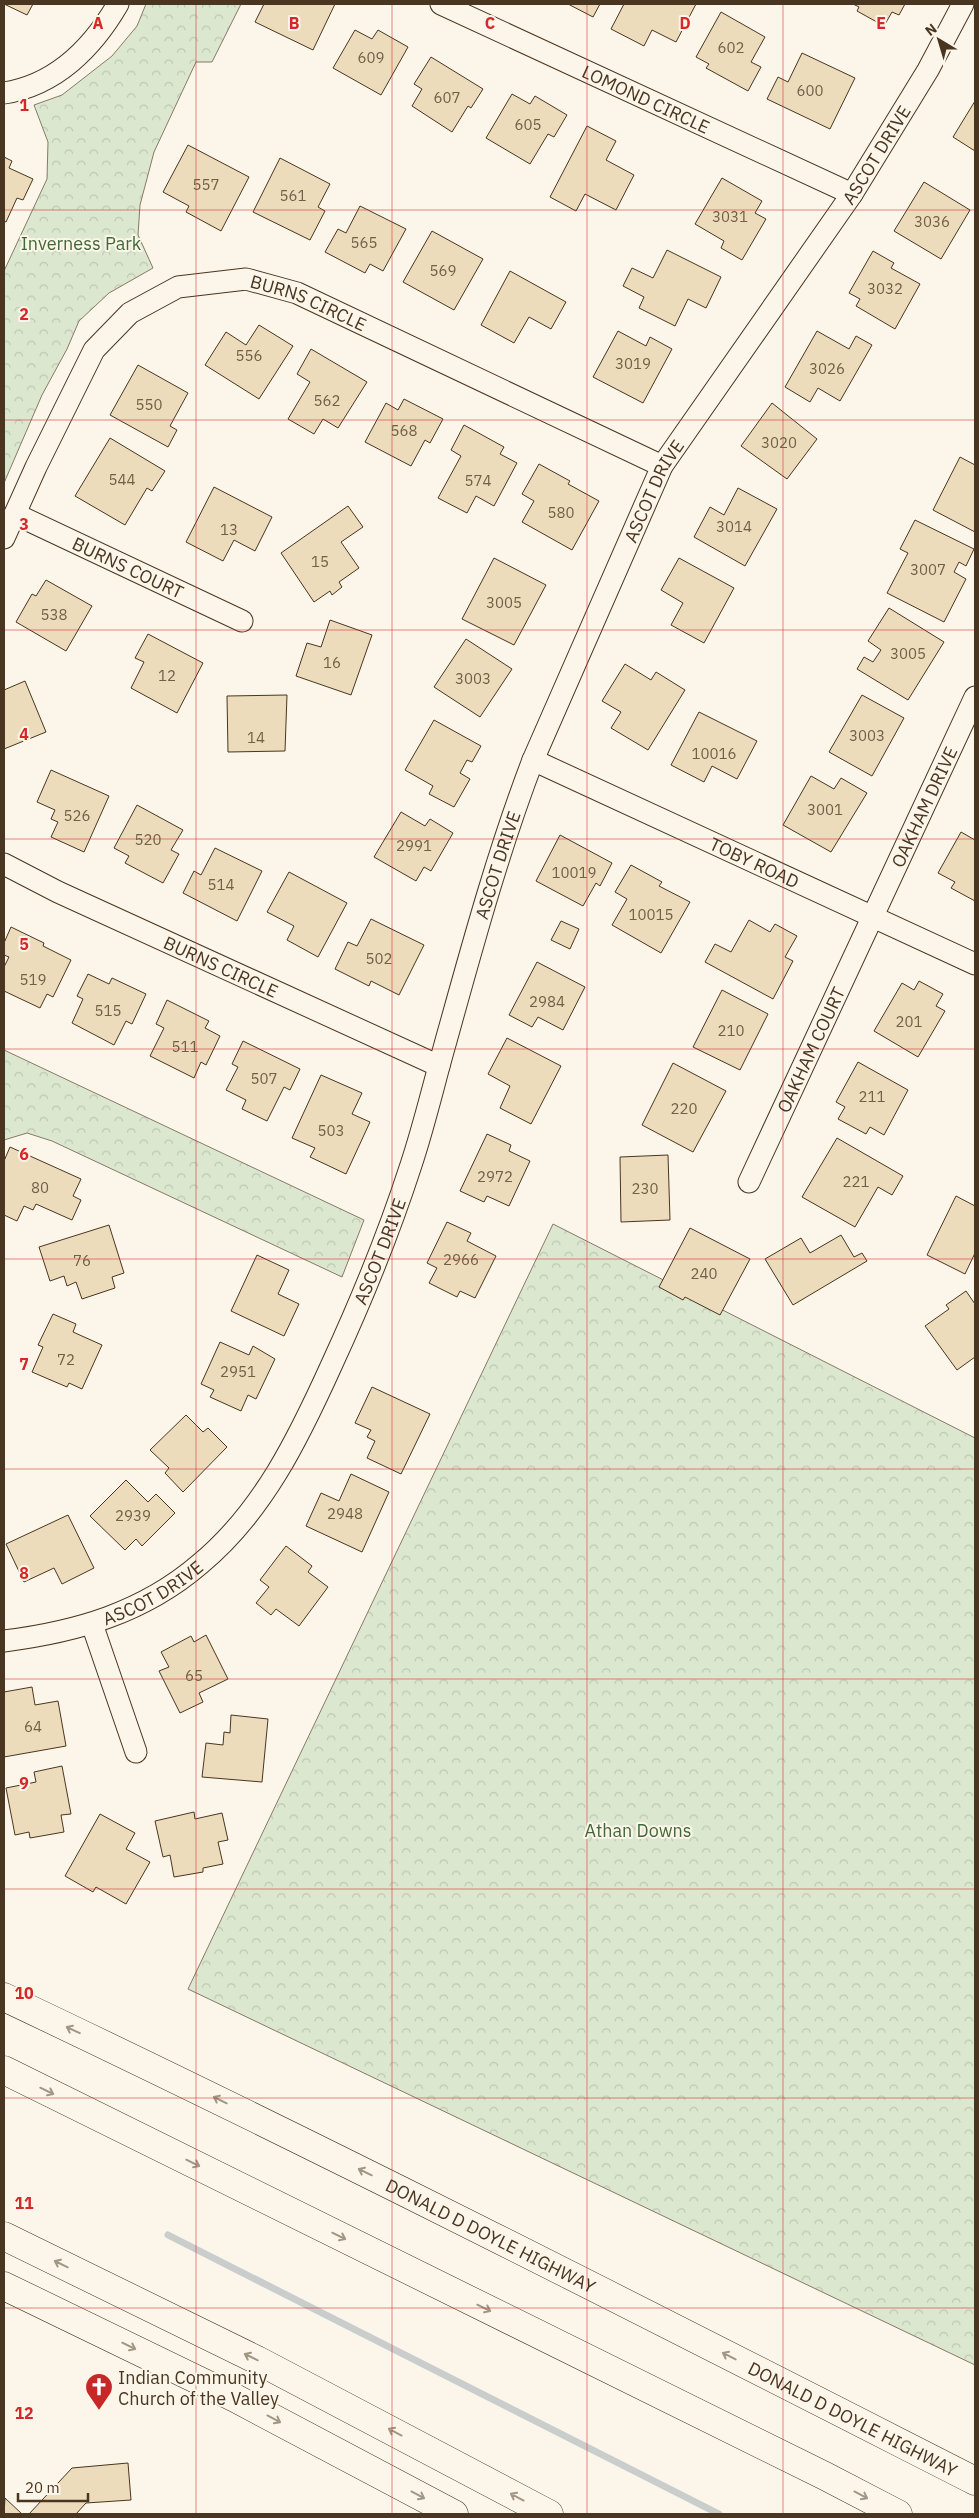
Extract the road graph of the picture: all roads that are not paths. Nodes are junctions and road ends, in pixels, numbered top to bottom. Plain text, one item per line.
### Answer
1 (118, 4) edge
2 (441, 4) edge
3 (963, 4) edge
4 (4, 93) edge
5 (852, 194) junction
6 (662, 466) junction
7 (15, 514) junction
8 (4, 538) edge
9 (242, 621) dead end
10 (975, 697) edge
11 (533, 760) junction
12 (4, 864) edge
13 (873, 916) junction
14 (975, 964) edge
15 (439, 1066) junction
16 (749, 1182) dead end
17 (92, 1624) junction
18 (4, 1641) edge
19 (136, 1752) dead end
20 (4, 1997) edge
21 (4, 2070) edge
22 (4, 2236) edge
23 (4, 2286) edge
24 (975, 2481) edge
25 (454, 2514) edge
26 (549, 2514) edge
27 (898, 2514) edge

1 - 4 street
2 - 5 street, LOMOND CIRCLE
3 - 5 street, ASCOT DRIVE
5 - 6 street, ASCOT DRIVE
6 - 7 street, BURNS CIRCLE
6 - 11 street, ASCOT DRIVE
7 - 8 street, BURNS CIRCLE
7 - 9 street, BURNS COURT
10 - 13 street, OAKHAM DRIVE
11 - 13 street, TOBY ROAD
11 - 15 street, ASCOT DRIVE
12 - 15 street, BURNS CIRCLE
13 - 14 street, TOBY ROAD
13 - 16 street, OAKHAM COURT
15 - 17 street, ASCOT DRIVE
17 - 18 street, ASCOT DRIVE
17 - 19 street
24 -> 20 main road, DONALD D DOYLE HIGHWAY
21 -> 27 main road
26 -> 22 main road
23 -> 25 main road

